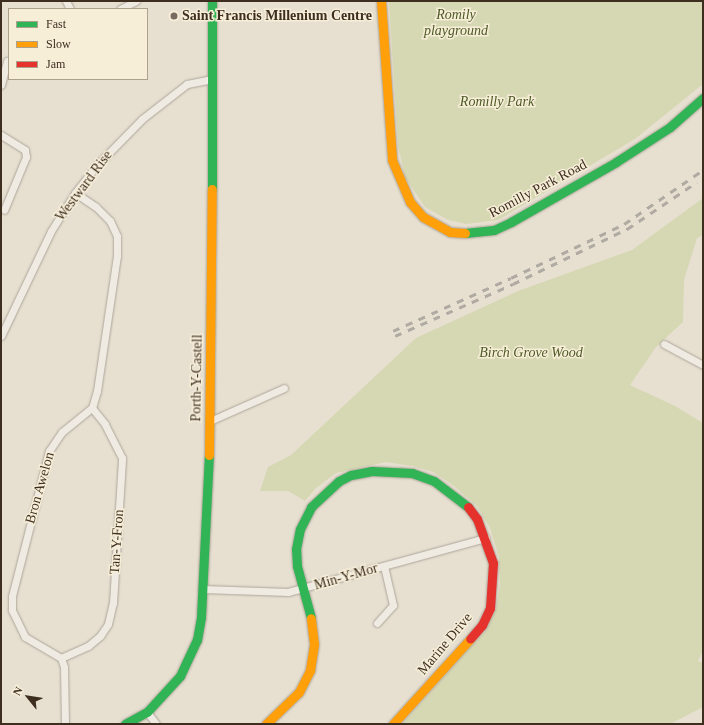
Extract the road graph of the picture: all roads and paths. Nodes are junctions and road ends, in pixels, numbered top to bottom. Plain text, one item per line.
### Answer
1 (136, 1) edge
2 (212, 1) edge
3 (381, 1) edge
4 (122, 8) edge
5 (6, 61) edge
6 (213, 79) junction
7 (1, 85) edge
8 (703, 98) edge
9 (1, 135) edge
10 (76, 192) junction
11 (4, 210) dead end
12 (1, 336) edge
13 (664, 344) dead end
14 (703, 365) edge
15 (284, 388) dead end
16 (92, 408) junction
17 (210, 421) junction
18 (486, 538) junction
19 (384, 566) junction
20 (203, 589) junction
21 (305, 589) junction
22 (376, 623) dead end
23 (61, 658) junction
24 (147, 712) junction
25 (65, 724) edge
26 (125, 724) edge
27 (156, 724) edge
28 (266, 724) edge
29 (393, 724) edge

1 - 4 street
2 - 6 street, Porth-Y-Castell
3 - 8 street, Romilly Park Road
5 - 7 street
6 - 10 street, Westward Rise
6 - 17 street, Porth-Y-Castell
9 - 11 street
10 - 12 street, Westward Rise
10 - 16 street
13 - 14 street
15 - 17 street
16 - 23 street, Tan-Y-Fron
16 - 23 street, Bron Awelon
17 - 20 street, Porth-Y-Castell
18 - 19 street, Min-Y-Mor
18 - 21 street, Marine Drive
18 - 29 street, Marine Drive
19 - 21 street, Min-Y-Mor
19 - 22 street
20 - 21 street, Min-Y-Mor
20 - 24 street, Porth-Y-Castell
21 - 28 street, Marine Drive
23 - 25 street
24 - 26 street, Porth-Y-Castell
24 - 27 street

